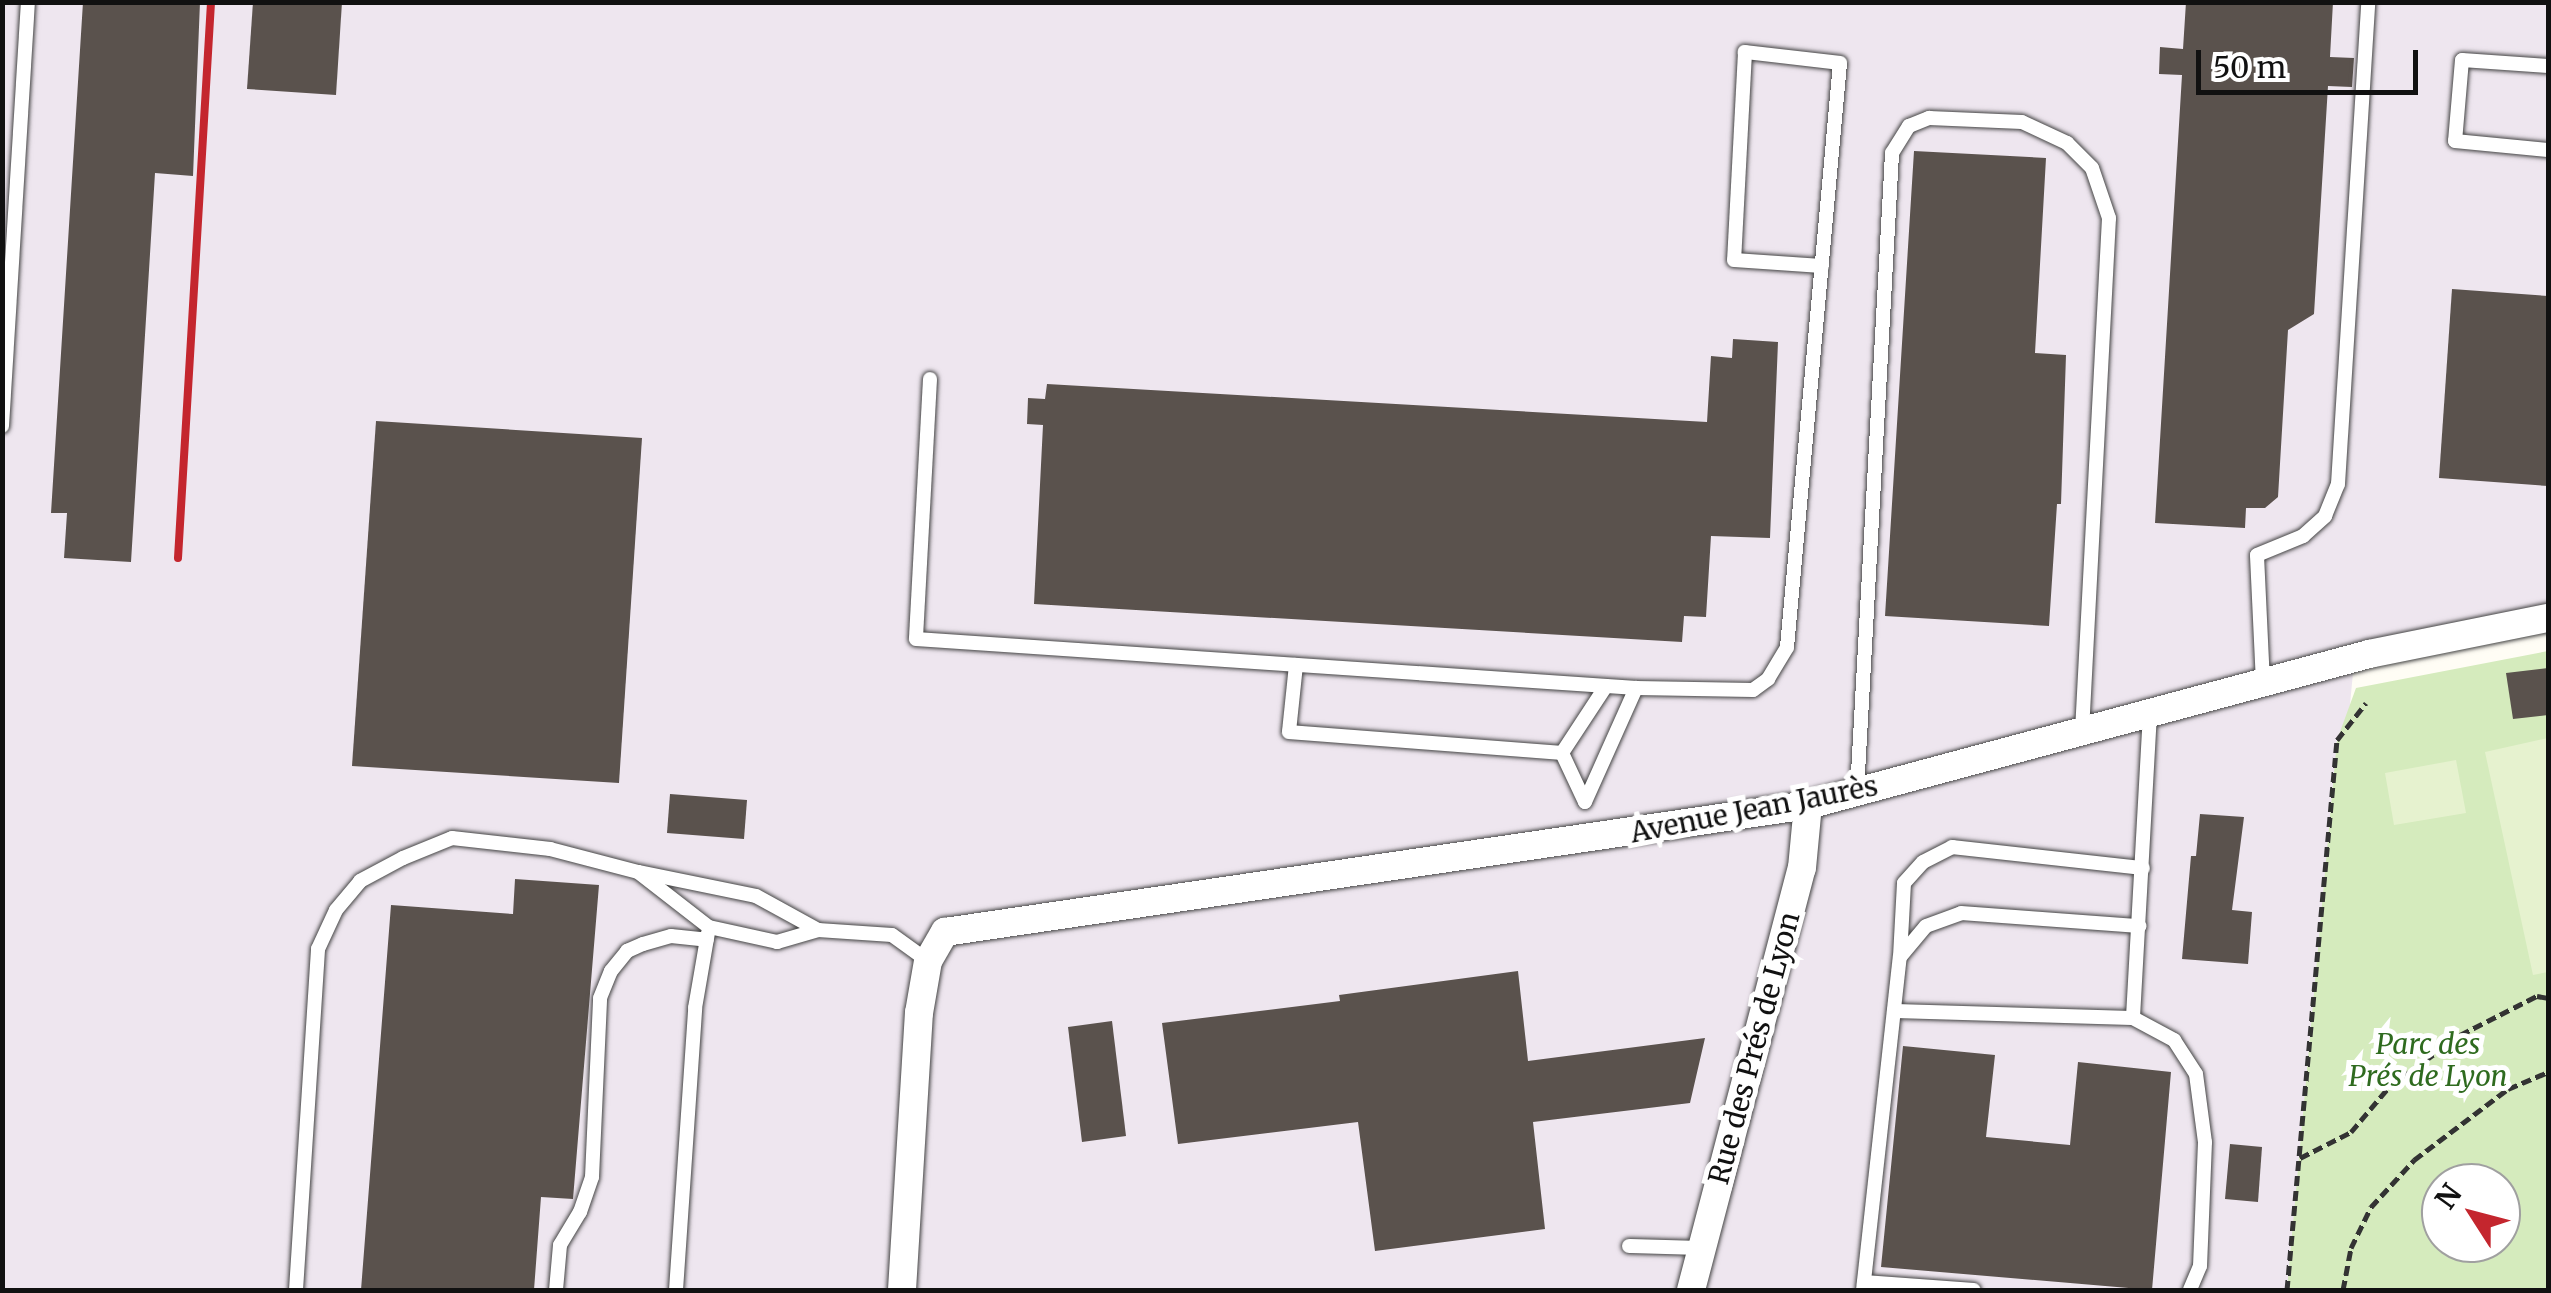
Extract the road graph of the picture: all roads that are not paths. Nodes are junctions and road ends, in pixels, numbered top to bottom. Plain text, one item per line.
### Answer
1 (28, 2) edge
2 (2368, 2) edge
3 (2548, 66) edge
4 (2548, 150) edge
5 (1822, 266) junction
6 (930, 379) dead end
7 (2, 426) edge
8 (2548, 618) edge
9 (1296, 665) junction
10 (2263, 683) junction
11 (1606, 686) junction
12 (1636, 688) junction
13 (2150, 713) junction
14 (2082, 732) junction
15 (1562, 753) junction
16 (1857, 792) junction
17 (1584, 802) junction
18 (1808, 805) junction
19 (1592, 840) junction
20 (2143, 868) junction
21 (638, 872) junction
22 (2140, 926) junction
23 (818, 930) junction
24 (708, 934) junction
25 (1900, 956) junction
26 (928, 961) junction
27 (1894, 1011) junction
28 (2133, 1018) junction
29 (1628, 1246) dead end
30 (1702, 1248) junction
31 (1864, 1286) edge
32 (296, 1290) edge
33 (556, 1290) edge
34 (676, 1290) edge
35 (902, 1290) edge
36 (1691, 1290) edge
37 (1974, 1290) edge
38 (2190, 1290) edge

1 - 7 lane
2 - 10 lane
3 - 4 lane
5 - 5 lane
5 - 12 lane
6 - 9 lane
8 - 10 street, Avenue Jean Jaurès
9 - 11 lane
9 - 15 lane
10 - 13 street, Avenue Jean Jaurès
11 - 12 lane
11 - 15 lane
12 - 17 lane
13 - 14 street, Avenue Jean Jaurès
13 - 20 lane
14 - 16 street, Avenue Jean Jaurès
14 - 16 lane
15 - 17 lane
16 - 18 street, Avenue Jean Jaurès
17 - 19 lane
18 - 19 street, Avenue Jean Jaurès
18 - 30 street, Rue des Prés de Lyon
19 - 26 street, Avenue Jean Jaurès
20 - 22 lane
20 - 25 lane
21 - 23 lane
21 - 24 lane
21 - 32 lane
22 - 25 lane
22 - 28 lane
23 - 24 lane
23 - 26 lane
24 - 33 lane
24 - 34 lane
25 - 27 lane
26 - 35 street
27 - 28 lane
27 - 31 lane
28 - 38 lane
29 - 30 lane
30 - 36 street, Rue des Prés de Lyon
31 - 37 lane

